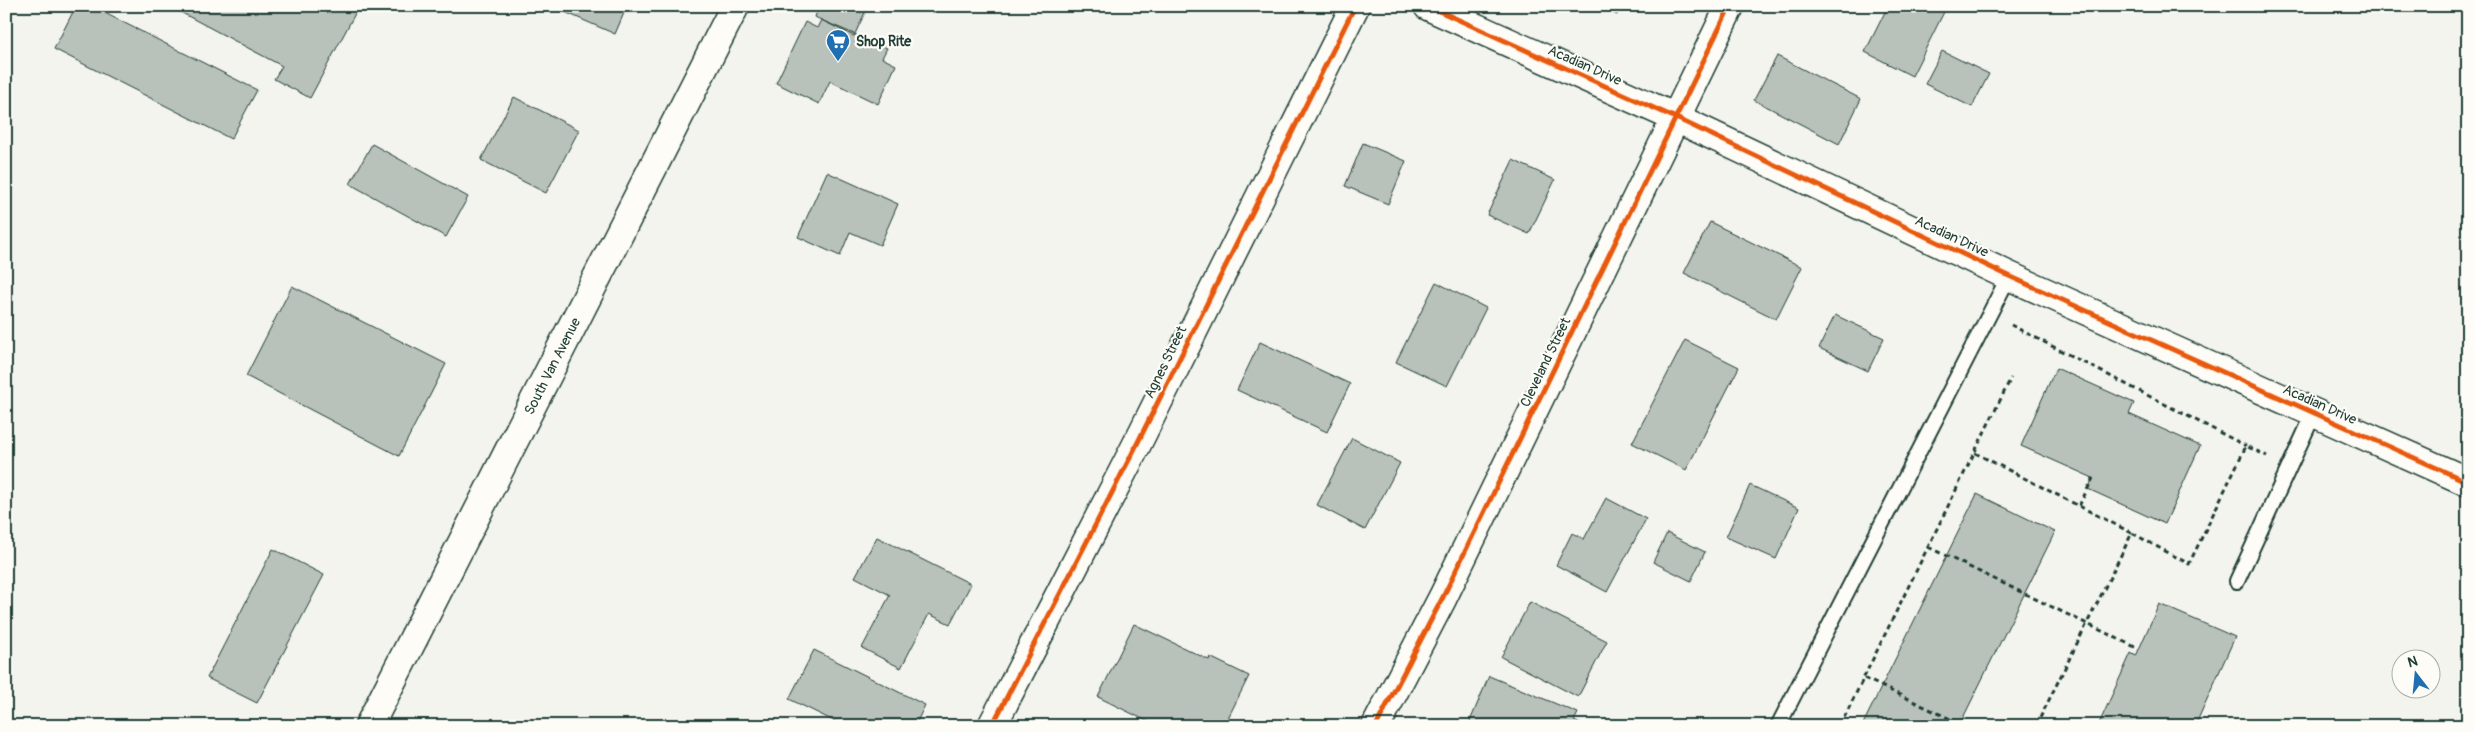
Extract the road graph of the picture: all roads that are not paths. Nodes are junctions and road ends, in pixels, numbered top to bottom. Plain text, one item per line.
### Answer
1 (735, 6) edge
2 (1355, 6) edge
3 (1428, 6) edge
4 (1730, 6) edge
5 (1676, 118) junction
6 (2008, 276) junction
7 (2314, 413) junction
8 (2468, 482) edge
9 (2237, 581) dead end
10 (369, 726) edge
11 (992, 726) edge
12 (1376, 726) edge
13 (1778, 726) edge

1 - 10 street, South Van Avenue
2 - 11 street, Agnes Street
3 - 5 street, Acadian Drive
4 - 5 street, Cleveland Street
5 - 6 street, Acadian Drive
5 - 12 street, Cleveland Street
6 - 7 street, Acadian Drive
6 - 13 lane
7 - 8 street, Acadian Drive
7 - 9 lane

